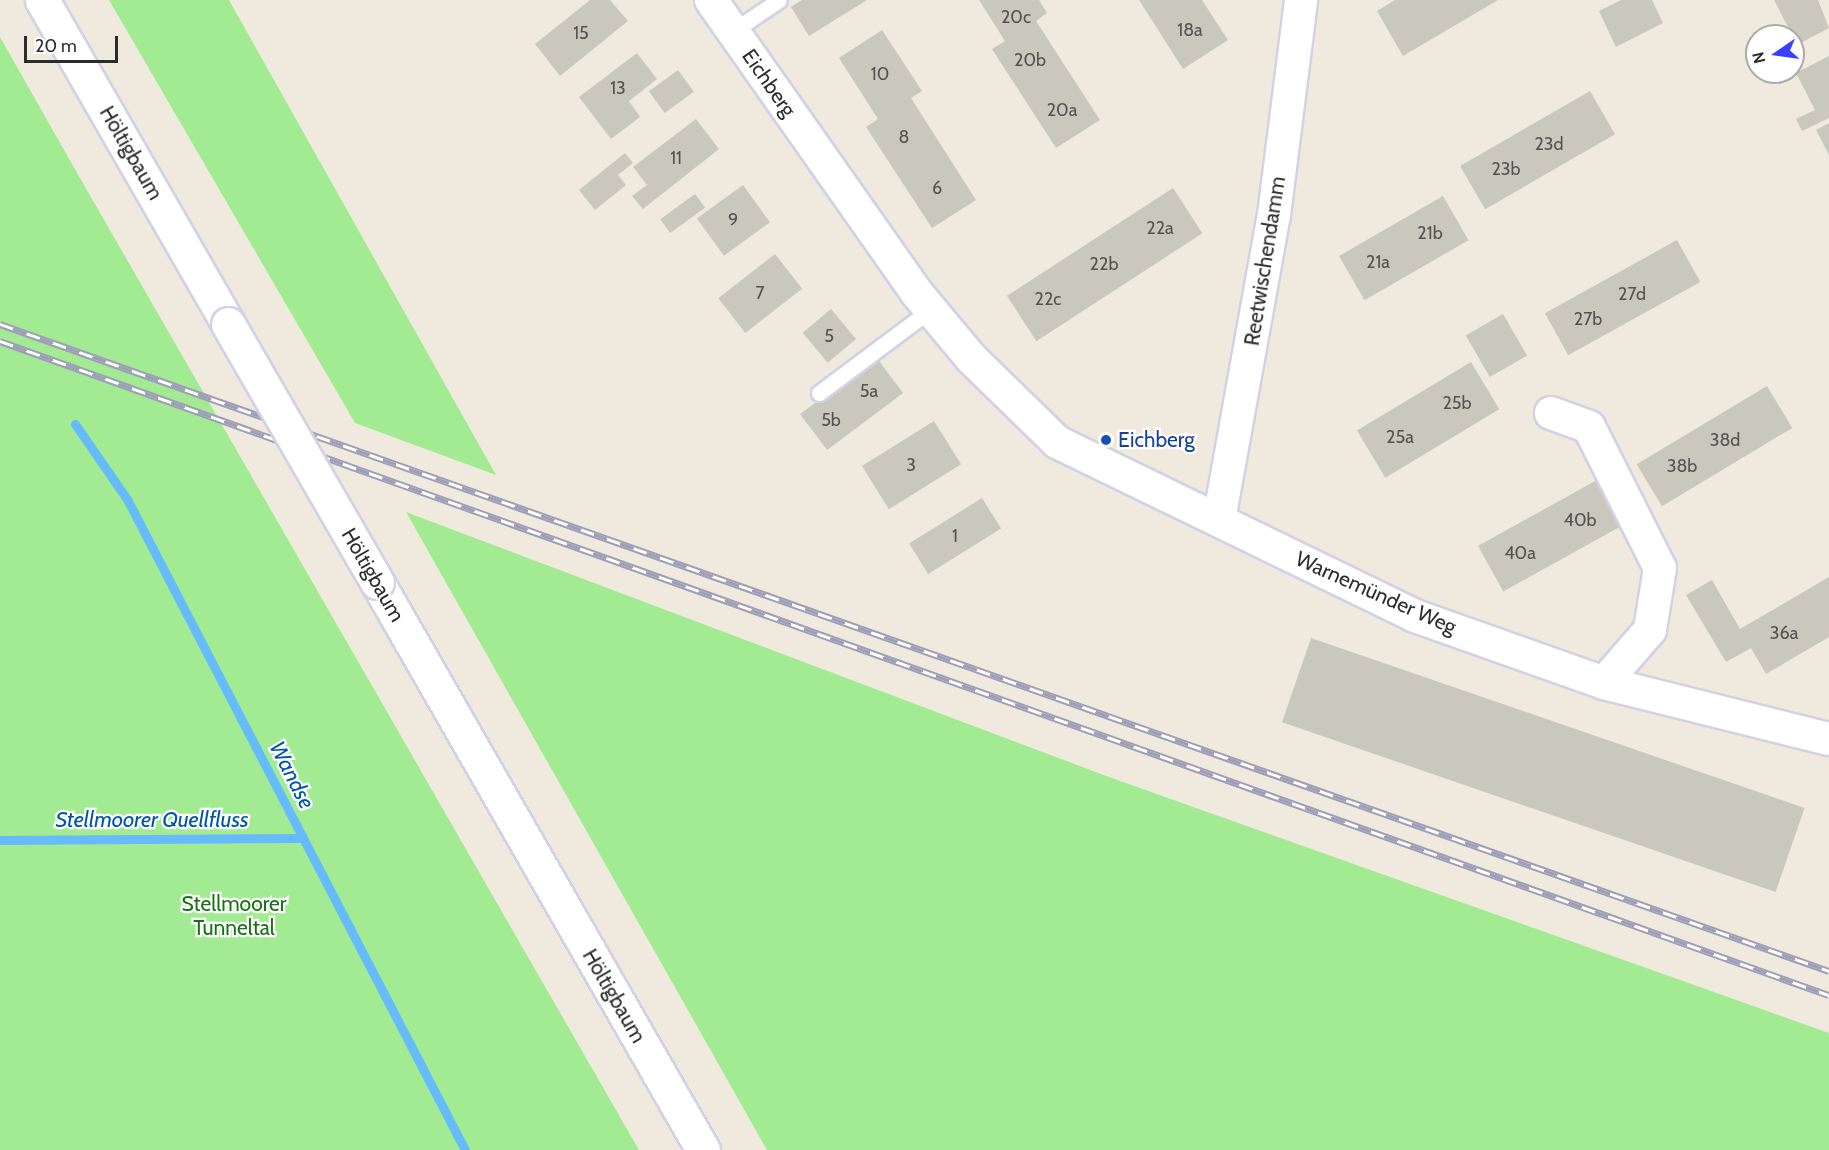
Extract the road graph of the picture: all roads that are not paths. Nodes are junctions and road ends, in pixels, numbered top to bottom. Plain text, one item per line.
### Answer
1 (42, 0) edge
2 (711, 0) edge
3 (779, 0) edge
4 (1301, 0) edge
5 (733, 31) junction
6 (930, 310) junction
7 (819, 393) dead end
8 (1551, 413) dead end
9 (1219, 520) junction
10 (1604, 683) junction
11 (1829, 739) edge
12 (703, 1150) edge

1 - 12 main road, Höltigbaum, bridge
2 - 5 street, Eichberg
3 - 5 lane
4 - 9 street, Reetwischendamm
5 - 6 street, Eichberg
6 - 7 lane
6 - 9 street, Eichberg
8 - 10 street
9 - 10 street, Warnemünder Weg
10 - 11 street, Warnemünder Weg

